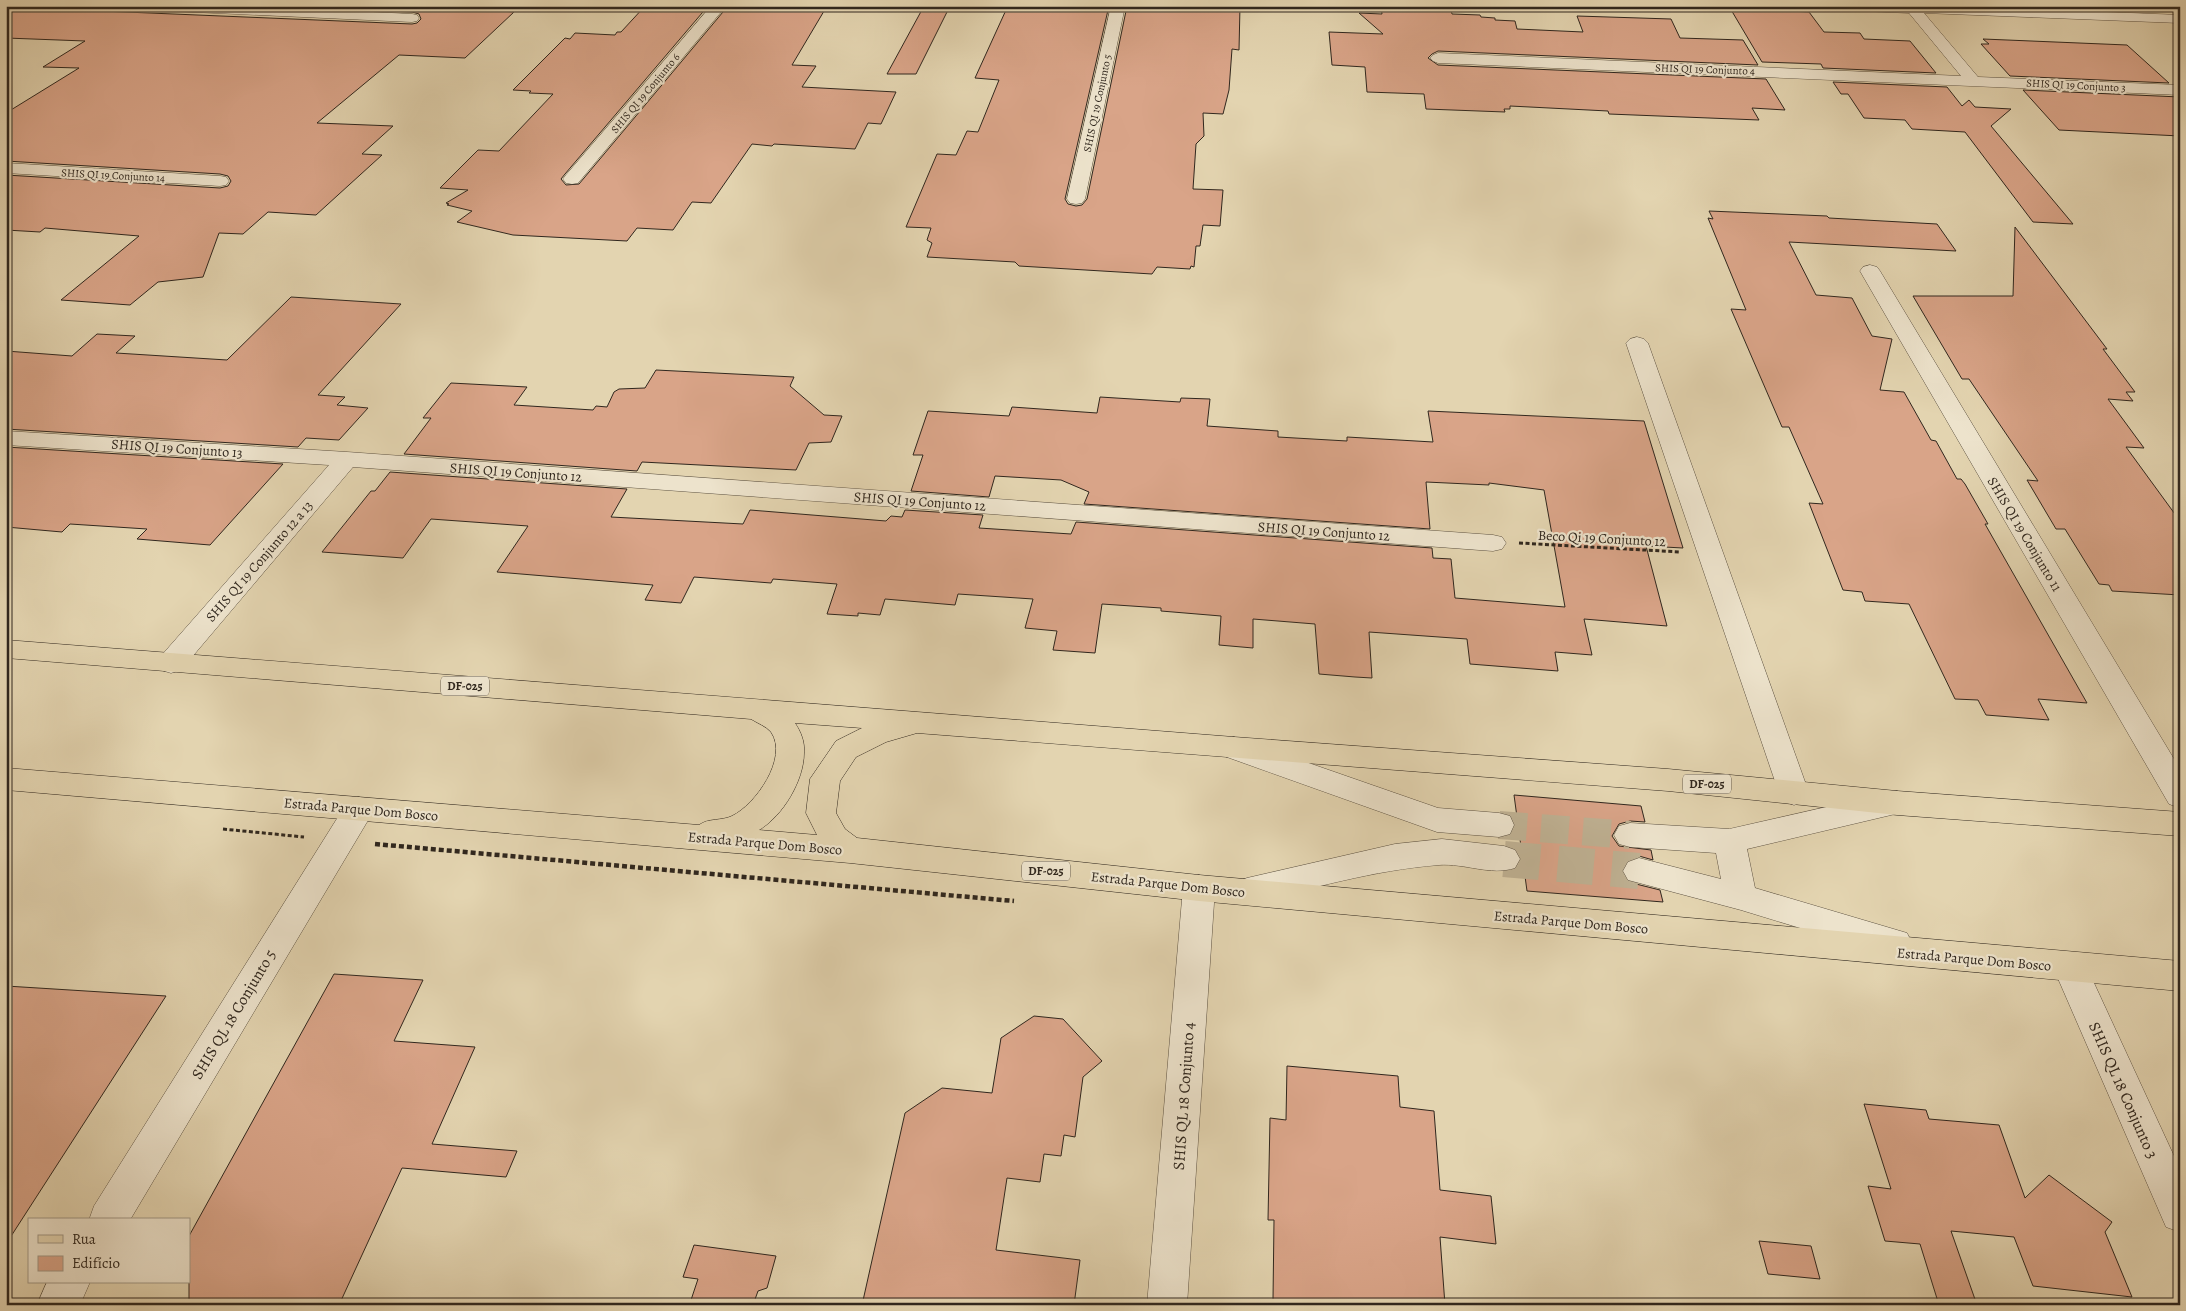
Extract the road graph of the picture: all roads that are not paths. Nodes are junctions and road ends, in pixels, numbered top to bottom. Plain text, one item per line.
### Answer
1 (149, 6) edge
2 (719, 6) edge
3 (1118, 6) edge
4 (1841, 6) edge
5 (1913, 9) junction
6 (412, 18) dead end
7 (2180, 18) edge
8 (1438, 58) dead end
9 (1973, 80) junction
10 (2180, 90) edge
11 (6, 168) edge
12 (572, 179) dead end
13 (220, 181) dead end
14 (1076, 199) dead end
15 (1870, 271) dead end
16 (1637, 342) dead end
17 (6, 438) edge
18 (347, 459) junction
19 (1493, 543) road end
20 (6, 649) edge
21 (171, 663) junction
22 (754, 708) junction
23 (923, 722) junction
24 (1234, 748) junction
25 (6, 779) edge
26 (1794, 793) junction
27 (2180, 796) edge
28 (1897, 803) junction
29 (359, 809) junction
30 (1437, 820) junction
31 (2180, 824) edge
32 (1499, 825) tunnel mouth
33 (1630, 835) tunnel mouth
34 (680, 836) junction
35 (1729, 841) junction
36 (850, 850) junction
37 (1442, 852) junction
38 (1504, 859) tunnel mouth
39 (1639, 871) tunnel mouth
40 (1199, 888) junction
41 (1243, 892) junction
42 (1740, 897) junction
43 (1935, 955) junction
44 (2070, 967) junction
45 (2180, 976) edge
46 (2180, 1213) edge
47 (109, 1218) edge
48 (69, 1284) edge
49 (57, 1305) edge
50 (1167, 1305) edge

1 - 6 street
2 - 12 street, SHIS QI 19 Conjunto 6
3 - 14 street, SHIS QI 19 Conjunto 5
4 - 5 street
5 - 7 street
5 - 9 street
8 - 9 street, SHIS QI 19 Conjunto 4
9 - 10 street, SHIS QI 19 Conjunto 3
11 - 13 street, SHIS QI 19 Conjunto 14
15 - 27 street, SHIS QI 19 Conjunto 11
16 - 26 street
17 - 18 street, SHIS QI 19 Conjunto 13
18 - 19 street, SHIS QI 19 Conjunto 12
18 - 21 street, SHIS QI 19 Conjunto 12 a 13
20 - 21 main road, DF-025
21 - 22 main road, DF-025
22 - 23 main road, DF-025
22 - 34 main road
23 - 24 main road, DF-025
23 - 36 main road
24 - 26 main road, DF-025
24 - 30 street
25 - 29 main road, Estrada Parque Dom Bosco / DF-025
26 - 28 main road, DF-025
28 - 31 main road, DF-025
28 - 35 street
29 - 34 main road, Estrada Parque Dom Bosco / DF-025
29 - 47 street, SHIS QL 18 Conjunto 5
30 - 32 street
30 - 37 street
33 - 35 street
34 - 36 main road, Estrada Parque Dom Bosco / DF-025
35 - 42 street
36 - 40 main road, Estrada Parque Dom Bosco / DF-025
37 - 38 street
37 - 41 street
39 - 42 street
40 - 41 main road, Estrada Parque Dom Bosco / DF-025
40 - 50 street, SHIS QL 18 Conjunto 4
41 - 43 main road, Estrada Parque Dom Bosco / DF-025
42 - 43 street
43 - 44 main road, Estrada Parque Dom Bosco / DF-025
44 - 45 main road, Estrada Parque Dom Bosco / DF-025
44 - 46 street, SHIS QL 18 Conjunto 3
48 - 49 street

